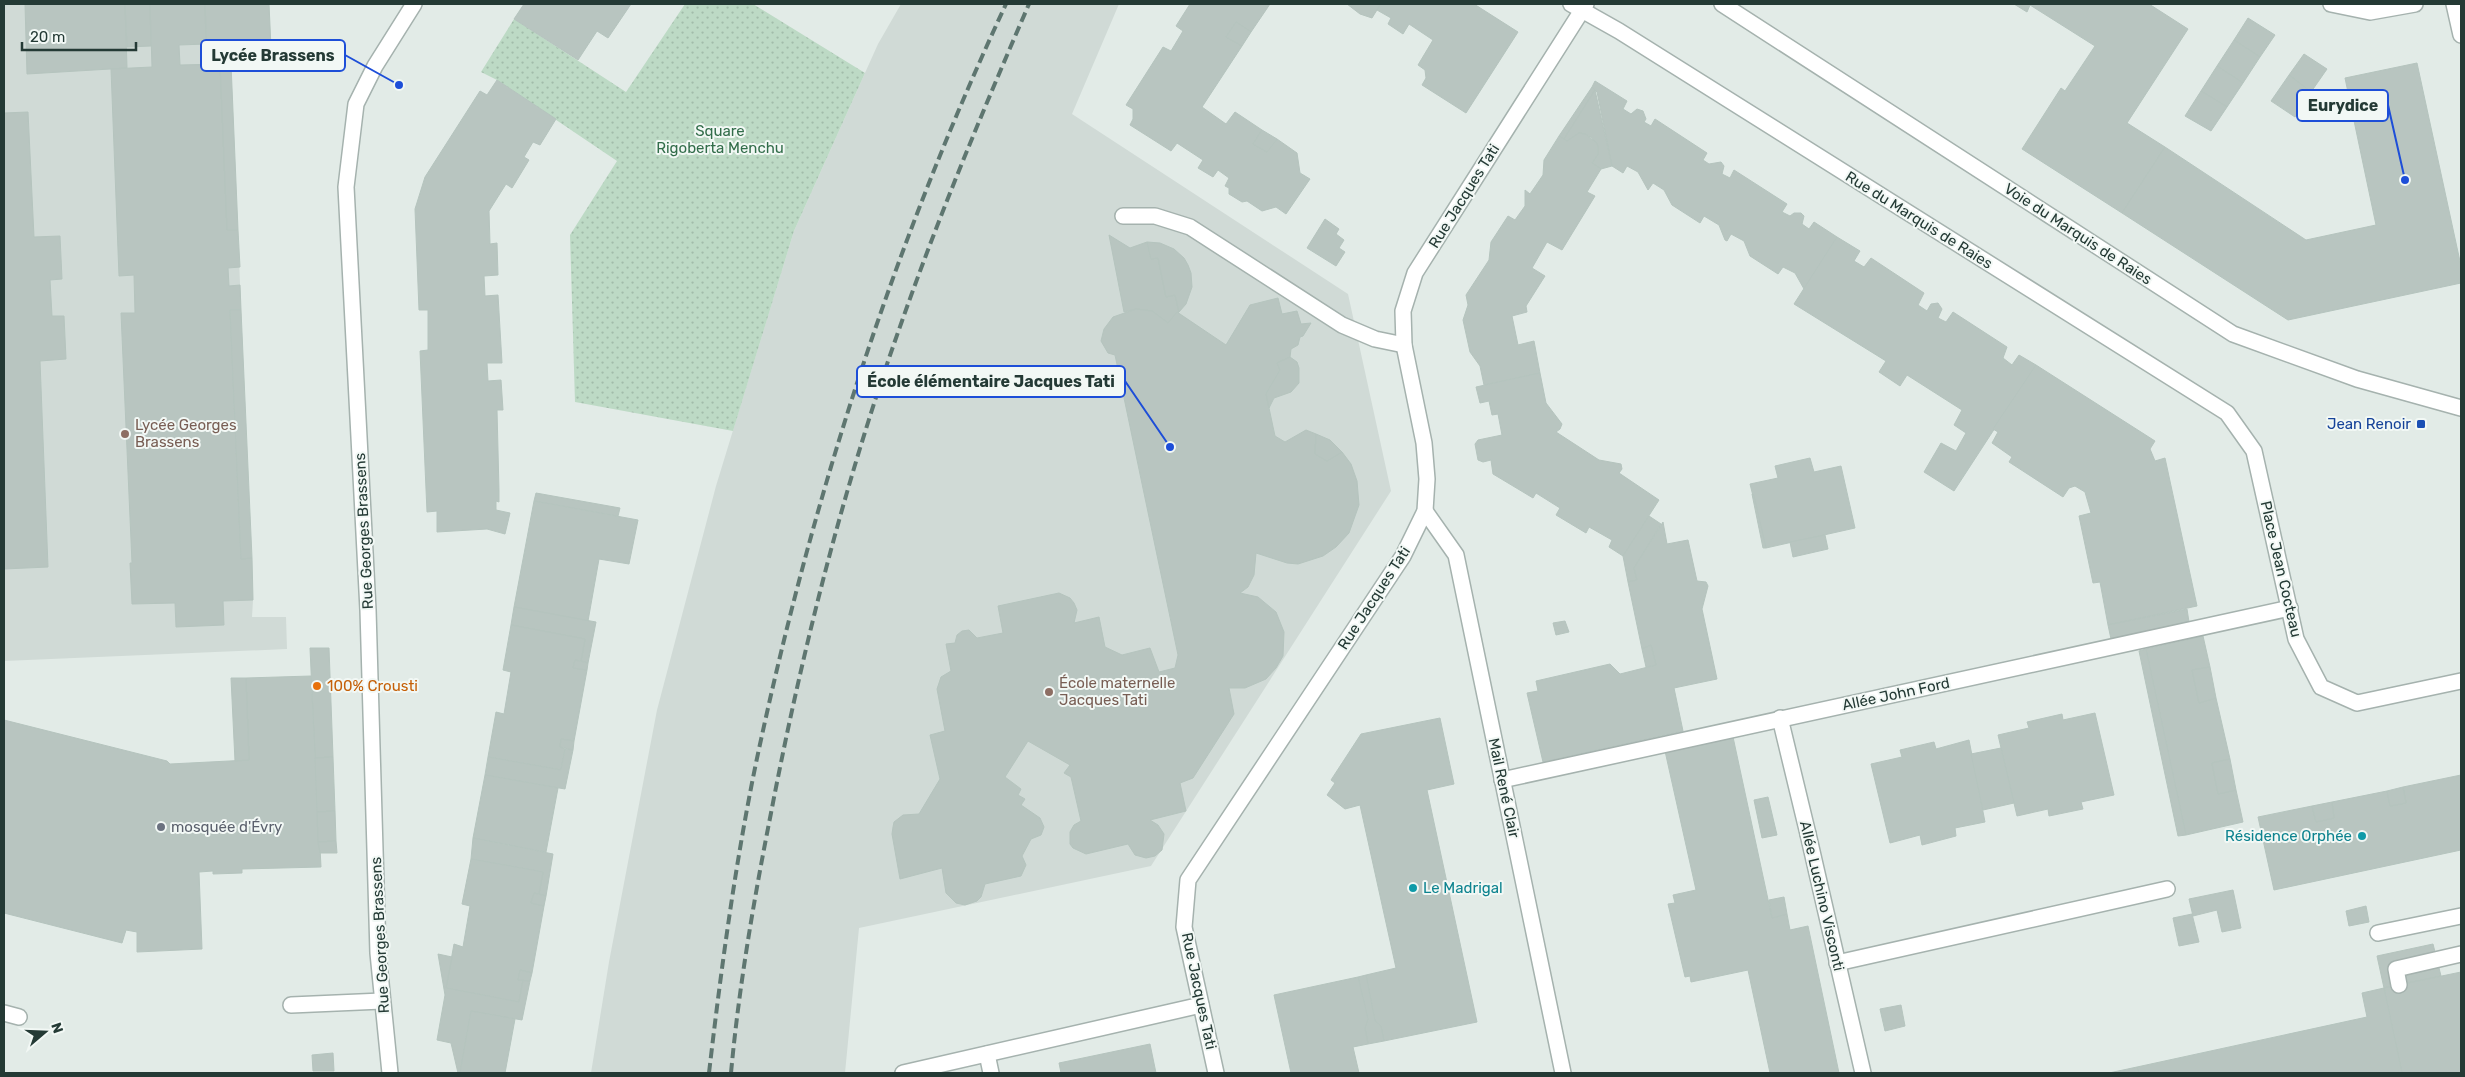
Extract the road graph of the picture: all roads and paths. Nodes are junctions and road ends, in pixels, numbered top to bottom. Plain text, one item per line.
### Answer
1 (414, 4) edge
2 (1722, 4) edge
3 (2331, 4) edge
4 (2415, 4) edge
5 (2454, 4) edge
6 (1579, 6) edge
7 (2461, 35) edge
8 (1123, 216) dead end
9 (1404, 345) junction
10 (2461, 408) edge
11 (2254, 451) joint
12 (1425, 511) junction
13 (2290, 608) junction
14 (2461, 681) edge
15 (1780, 718) junction
16 (1502, 780) junction
17 (2167, 889) dead end
18 (2461, 916) edge
19 (2378, 933) dead end
20 (2461, 954) edge
21 (1838, 963) junction
22 (2399, 985) dead end
23 (382, 1001) junction
24 (291, 1005) dead end
25 (1201, 1005) junction
26 (4, 1013) edge
27 (19, 1018) dead end
28 (987, 1054) junction
29 (390, 1073) edge
30 (903, 1073) edge
31 (991, 1073) edge
32 (1216, 1073) edge
33 (1563, 1073) edge
34 (1863, 1073) edge

1 - 23 street, Rue Georges Brassens
2 - 10 street, Voie du Marquis de Raies
3 - 4 street
5 - 7 street
6 - 9 street, Rue Jacques Tati
6 - 11 street, Rue du Marquis de Raies
8 - 9 street
9 - 12 street, Rue Jacques Tati
11 - 13 street, Place Jean Cocteau
12 - 16 street, Mail René Clair
12 - 25 street, Rue Jacques Tati
13 - 14 street, Place Jean Cocteau
13 - 15 street, Allée John Ford
15 - 16 street, Allée John Ford
15 - 21 street, Allée Luchino Visconti
16 - 33 street, Mail René Clair
17 - 21 street
18 - 19 street
20 - 22 street
21 - 34 street, Allée Luchino Visconti
23 - 24 street
23 - 29 street, Rue Georges Brassens
25 - 28 street
25 - 32 street, Rue Jacques Tati
26 - 27 street
28 - 30 street
28 - 31 street

